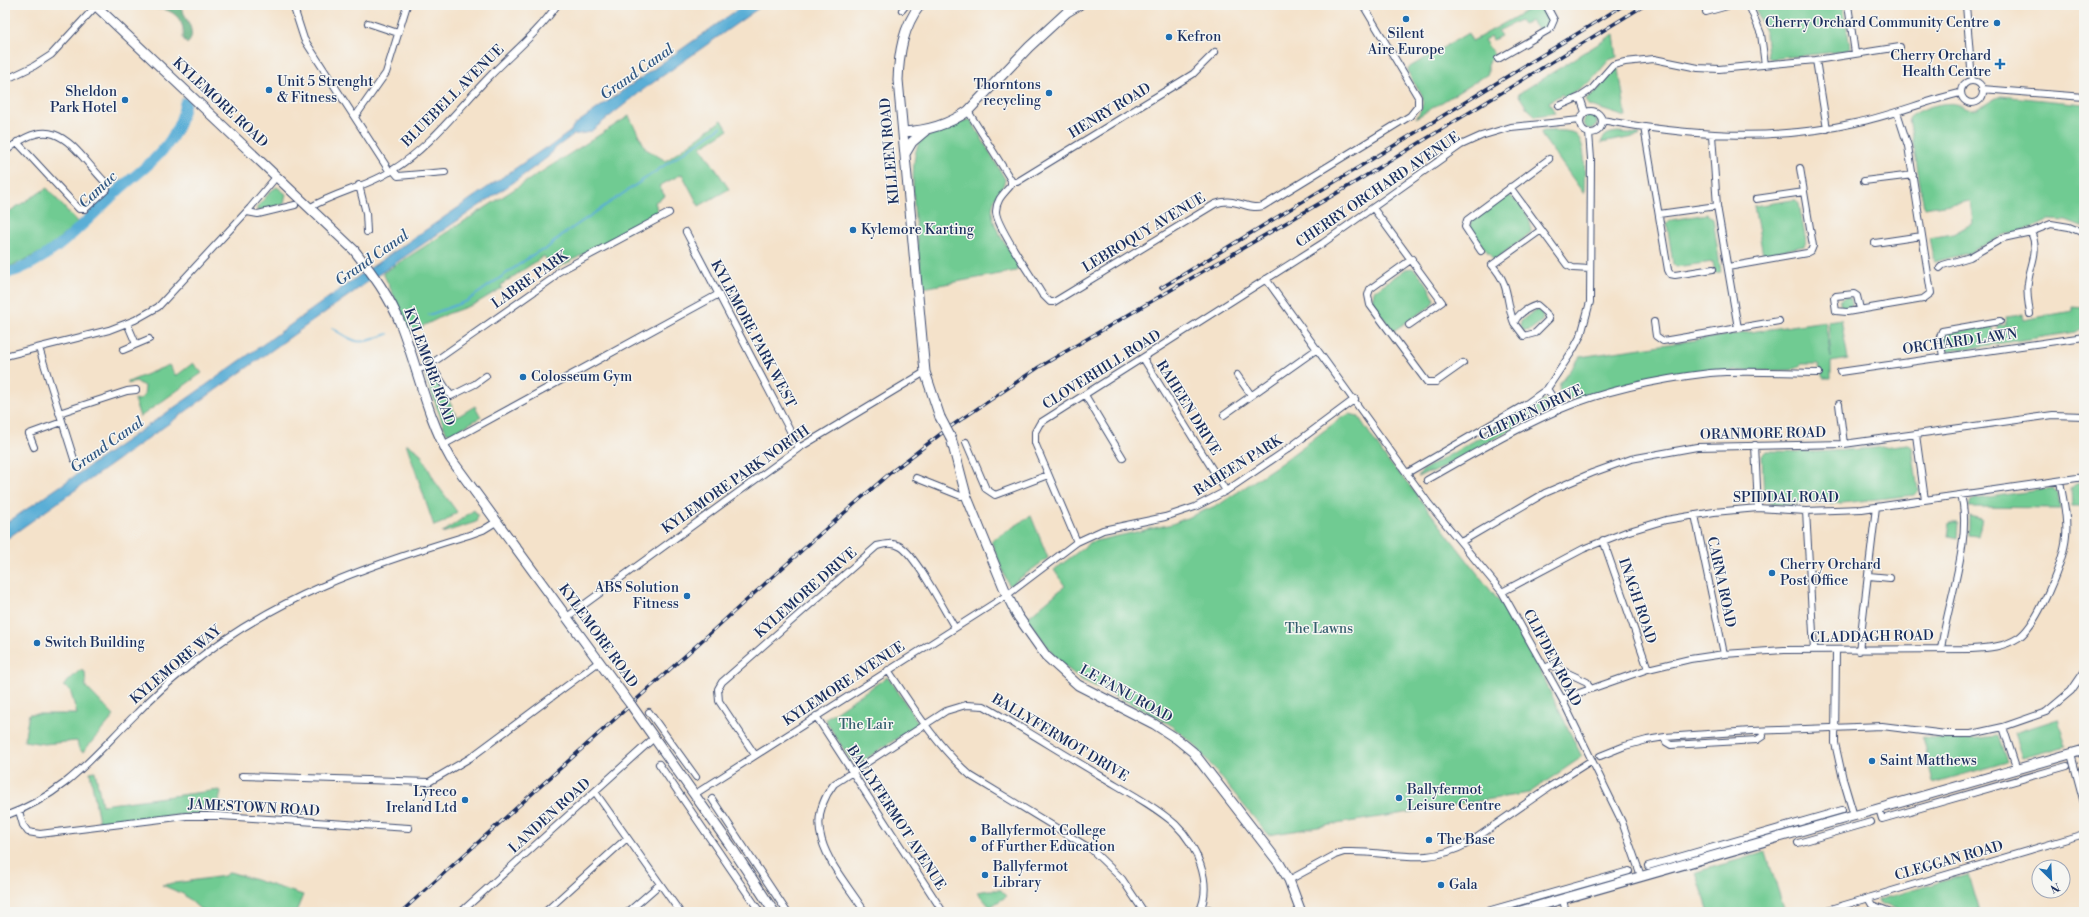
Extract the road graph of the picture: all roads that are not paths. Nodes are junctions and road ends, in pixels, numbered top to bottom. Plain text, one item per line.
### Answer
1 (96, 5) edge
2 (293, 5) edge
3 (408, 5) edge
4 (557, 5) edge
5 (920, 5) edge
6 (1079, 5) edge
7 (1363, 5) edge
8 (1546, 5) edge
9 (1731, 5) edge
10 (1748, 5) edge
11 (1848, 5) edge
12 (1966, 5) edge
13 (1706, 12) dead end
14 (368, 23) dead end
15 (398, 33) junction
16 (1900, 47) dead end
17 (1216, 52) dead end
18 (1855, 53) junction
19 (1498, 59) dead end
20 (1816, 60) junction
21 (1765, 65) junction
22 (5, 80) edge
23 (1972, 81) junction
24 (1982, 89) junction
25 (1960, 93) junction
26 (1580, 97) junction
27 (2084, 97) edge
28 (1559, 106) dead end
29 (968, 111) junction
30 (1585, 112) junction
31 (1897, 112) junction
32 (355, 118) junction
33 (1580, 120) junction
34 (1602, 120) junction
35 (1644, 127) junction
36 (1827, 129) junction
37 (926, 130) junction
38 (903, 132) junction
39 (1589, 133) junction
40 (1712, 135) junction
41 (17, 142) junction
42 (5, 152) edge
43 (905, 154) junction
44 (1549, 159) dead end
45 (1800, 168) dead end
46 (391, 171) junction
47 (445, 172) dead end
48 (1913, 175) junction
49 (277, 176) junction
50 (1864, 181) dead end
51 (1011, 182) junction
52 (359, 185) junction
53 (1510, 187) junction
54 (1804, 192) junction
55 (1756, 199) dead end
56 (295, 205) dead end
57 (1717, 206) junction
58 (310, 207) junction
59 (1373, 208) junction
60 (247, 212) junction
61 (669, 213) dead end
62 (1659, 214) junction
63 (1541, 230) junction
64 (367, 232) dead end
65 (686, 232) dead end
66 (2031, 232) junction
67 (2084, 233) edge
68 (1922, 236) junction
69 (1875, 243) dead end
70 (1481, 250) dead end
71 (1412, 259) junction
72 (1286, 267) joint
73 (1728, 267) junction
74 (1940, 268) dead end
75 (1590, 269) junction
76 (1713, 269) dead end
77 (1266, 279) junction
78 (719, 294) junction
79 (1860, 309) dead end
80 (2030, 314) dead end
81 (1779, 321) dead end
82 (2000, 321) dead end
83 (1654, 322) dead end
84 (1993, 322) junction
85 (1514, 323) junction
86 (127, 324) junction
87 (1409, 325) dead end
88 (1738, 328) junction
89 (1995, 330) dead end
90 (2084, 337) edge
91 (149, 339) dead end
92 (136, 344) junction
93 (39, 348) junction
94 (1317, 349) junction
95 (123, 350) dead end
96 (5, 356) edge
97 (1943, 357) junction
98 (1143, 358) junction
99 (1463, 363) dead end
100 (430, 364) junction
101 (416, 370) junction
102 (925, 372) junction
103 (1819, 372) dead end
104 (1840, 372) dead end
105 (1237, 375) dead end
106 (486, 376) dead end
107 (1547, 389) junction
108 (136, 390) dead end
109 (1085, 395) junction
110 (1252, 396) junction
111 (1354, 399) junction
112 (1839, 404) dead end
113 (1561, 409) junction
114 (59, 413) junction
115 (1224, 415) dead end
116 (2084, 416) edge
117 (62, 422) junction
118 (1916, 435) junction
119 (951, 438) joint
120 (966, 442) dead end
121 (1844, 444) junction
122 (443, 445) junction
123 (1755, 445) junction
124 (34, 447) dead end
125 (799, 448) junction
126 (1123, 458) dead end
127 (74, 459) dead end
128 (1407, 473) junction
129 (1048, 475) junction
130 (2084, 477) edge
131 (916, 478) dead end
132 (1427, 480) dead end
133 (2060, 481) junction
134 (1226, 490) junction
135 (966, 495) junction
136 (1961, 495) junction
137 (1925, 500) junction
138 (1876, 507) junction
139 (1758, 508) junction
140 (1806, 511) junction
141 (1694, 515) junction
142 (496, 522) junction
143 (1603, 540) junction
144 (1077, 542) junction
145 (1461, 542) junction
146 (1869, 576) junction
147 (1890, 578) dead end
148 (1502, 592) junction
149 (1007, 595) junction
150 (568, 617) junction
151 (955, 628) junction
152 (1941, 649) junction
153 (1814, 650) junction
154 (1836, 651) junction
155 (1859, 651) junction
156 (1724, 654) junction
157 (600, 661) junction
158 (1545, 668) junction
159 (1648, 669) junction
160 (888, 670) junction
161 (2084, 672) edge
162 (1590, 689) junction
163 (1562, 699) junction
164 (816, 716) junction
165 (645, 723) junction
166 (924, 724) junction
167 (1834, 726) junction
168 (2003, 728) junction
169 (1762, 731) junction
170 (1665, 737) junction
171 (655, 738) junction
172 (2084, 750) edge
173 (2071, 754) junction
174 (755, 755) junction
175 (1600, 756) dead end
176 (1592, 760) junction
177 (659, 764) dead end
178 (2032, 765) junction
179 (2067, 766) dead end
180 (690, 768) junction
181 (2017, 770) junction
182 (852, 772) junction
183 (681, 775) junction
184 (242, 776) dead end
185 (2035, 776) junction
186 (696, 777) dead end
187 (1949, 790) junction
188 (595, 792) junction
189 (695, 794) junction
190 (712, 799) dead end
191 (1952, 799) junction
192 (2084, 803) edge
193 (1879, 809) junction
194 (1842, 810) dead end
195 (19, 811) junction
196 (5, 816) edge
197 (1854, 816) junction
198 (1831, 818) junction
199 (1871, 822) dead end
200 (1816, 827) junction
201 (409, 828) dead end
202 (2084, 834) edge
203 (1820, 837) junction
204 (627, 838) junction
205 (1753, 840) junction
206 (1798, 843) dead end
207 (1668, 864) junction
208 (1648, 866) dead end
209 (1629, 871) dead end
210 (1641, 876) junction
211 (1289, 880) junction
212 (660, 884) junction
213 (1593, 886) junction
214 (766, 898) junction
215 (1868, 898) junction
216 (1563, 900) junction
217 (1534, 903) junction
218 (756, 905) junction
219 (1201, 909) edge
220 (1500, 910) edge
221 (461, 912) edge
222 (545, 912) edge
223 (628, 912) edge
224 (680, 912) edge
225 (760, 912) edge
226 (774, 912) edge
227 (787, 912) edge
228 (865, 912) edge
229 (943, 912) edge
230 (1144, 912) edge
231 (1218, 912) edge
232 (1301, 912) edge
233 (1484, 912) edge
234 (1517, 912) edge
235 (1566, 912) edge
236 (1821, 912) edge
237 (1891, 912) edge

1 - 22 street
1 - 49 main road, KYLEMORE ROAD
2 - 32 street
3 - 15 street
4 - 46 street, BLUEBELL AVENUE
5 - 38 main road, KILLEEN ROAD
6 - 29 main road
7 - 51 street, LEBROQUY AVENUE
8 - 19 street
9 - 13 street
10 - 21 street
11 - 18 street
12 - 23 street
14 - 15 street
15 - 32 street
16 - 18 street
17 - 51 street, HENRY ROAD
18 - 20 street
20 - 21 street
20 - 36 street
21 - 26 street
23 - 24 street
23 - 25 street
24 - 25 street
24 - 27 street
25 - 31 street
26 - 28 street
26 - 30 street
29 - 37 main road
29 - 51 street
30 - 33 street
30 - 34 street
31 - 36 street
31 - 48 street
32 - 46 street
33 - 39 street
33 - 59 street, CHERRY ORCHARD AVENUE
34 - 35 street
34 - 39 street
35 - 40 street
35 - 62 street
36 - 40 street
37 - 38 main road
37 - 43 main road
38 - 43 main road, KILLEEN ROAD
39 - 75 street
40 - 57 street
41 - 41 street
41 - 42 street
43 - 102 main road, KILLEEN ROAD
44 - 53 street
45 - 54 street
46 - 47 street
46 - 52 street, BLUEBELL AVENUE
48 - 50 street
48 - 68 street
49 - 58 main road, KYLEMORE ROAD
49 - 60 street
52 - 58 street, BLUEBELL AVENUE
52 - 64 street
53 - 63 street
53 - 70 street
54 - 55 street
54 - 73 street
56 - 60 street
57 - 62 street
57 - 73 street
58 - 101 main road, KYLEMORE ROAD
59 - 71 street
59 - 72 street, CHERRY ORCHARD AVENUE
60 - 86 street
61 - 100 street, LABRE PARK
62 - 76 street
63 - 75 street
63 - 85 street
65 - 78 street, KYLEMORE PARK WEST
66 - 67 street
66 - 74 street
66 - 80 street
68 - 69 street
68 - 79 street
71 - 87 street
71 - 99 street
72 - 77 street, CLOVERHILL ROAD
73 - 88 street
75 - 107 street
77 - 94 street
77 - 98 street, CLOVERHILL ROAD
78 - 122 street
78 - 125 street, KYLEMORE PARK WEST
81 - 88 street
82 - 84 street
83 - 88 street
84 - 89 street
84 - 97 street
85 - 85 street
86 - 92 street
86 - 93 street
90 - 97 street, ORCHARD LAWN
91 - 92 street
92 - 95 street
93 - 96 street
93 - 114 street
94 - 110 street
94 - 111 street
97 - 104 street, ORCHARD LAWN
98 - 109 street, CLOVERHILL ROAD
98 - 134 street, RAHEEN DRIVE
100 - 101 street, LABRE PARK
100 - 106 street
101 - 122 main road, KYLEMORE ROAD
102 - 119 main road, KILLEEN ROAD, bridge
102 - 125 street, KYLEMORE PARK NORTH
103 - 113 street, CLIFDEN DRIVE
105 - 110 street
107 - 113 street
107 - 128 street
108 - 114 street
109 - 126 street
109 - 129 street, CLOVERHILL ROAD
110 - 115 street
111 - 128 street, CLIFDEN ROAD
111 - 134 street, RAHEEN PARK
112 - 121 street
113 - 132 street, CLIFDEN DRIVE
114 - 117 street
116 - 118 street, ORANMORE ROAD
117 - 124 street
117 - 127 street
118 - 121 street, ORANMORE ROAD
118 - 137 street
119 - 135 main road, LE FANU ROAD
120 - 129 street
121 - 123 street, ORANMORE ROAD
122 - 142 main road, KYLEMORE ROAD
123 - 139 street
123 - 145 street, ORANMORE ROAD
125 - 150 street, KYLEMORE PARK NORTH
128 - 145 street, CLIFDEN ROAD
129 - 144 street, CLOVERHILL ROAD
130 - 133 street, SPIDDAL ROAD
131 - 135 street
133 - 136 street, SPIDDAL ROAD
133 - 152 street, CLADDAGH ROAD
134 - 144 street, RAHEEN PARK
135 - 149 main road, LE FANU ROAD
136 - 137 street, SPIDDAL ROAD
136 - 152 street
137 - 138 street, SPIDDAL ROAD
138 - 140 street, SPIDDAL ROAD
138 - 146 street
139 - 140 street, SPIDDAL ROAD
139 - 141 street, SPIDDAL ROAD
140 - 153 street
141 - 143 street, SPIDDAL ROAD
141 - 156 street, CARNA ROAD
142 - 150 main road, KYLEMORE ROAD
142 - 195 street, KYLEMORE WAY
143 - 148 street, SPIDDAL ROAD
143 - 159 street, INAGH ROAD
144 - 149 street, RAHEEN PARK
145 - 148 street, CLIFDEN ROAD
146 - 147 street
146 - 155 street
148 - 158 street, CLIFDEN ROAD
149 - 151 street, KYLEMORE AVENUE
149 - 211 main road, LE FANU ROAD
150 - 157 main road, KYLEMORE ROAD
151 - 160 street, KYLEMORE AVENUE
151 - 174 street, KYLEMORE DRIVE
152 - 155 street, CLADDAGH ROAD
153 - 154 street, CLADDAGH ROAD
153 - 156 street, CLADDAGH ROAD
154 - 155 street, CLADDAGH ROAD
154 - 167 street
156 - 159 street, CLADDAGH ROAD
157 - 165 main road, KYLEMORE ROAD, bridge
157 - 184 street
158 - 162 street
158 - 163 street, CLIFDEN ROAD
159 - 162 street, CLADDAGH ROAD
160 - 164 street, KYLEMORE AVENUE
160 - 166 street
161 - 168 street
162 - 163 street, CLADDAGH ROAD
163 - 176 street, CLIFDEN ROAD
164 - 174 street, KYLEMORE AVENUE
164 - 182 street, BALLYFERMOT AVENUE
165 - 171 main road, KYLEMORE ROAD
165 - 180 street
166 - 182 street, BALLYFERMOT DRIVE
166 - 219 street, BALLYFERMOT DRIVE
166 - 230 street
167 - 168 street
167 - 169 street
167 - 197 street
168 - 181 street
169 - 170 street
169 - 170 street
170 - 175 street
171 - 183 main road, KYLEMORE ROAD
171 - 188 street, LANDEN ROAD
172 - 173 main road
173 - 178 main road
173 - 192 street
174 - 189 street, KYLEMORE AVENUE
176 - 210 street, CLIFDEN ROAD
176 - 211 street
177 - 218 street
178 - 181 main road
178 - 185 street
179 - 185 street
180 - 183 street
180 - 186 street
181 - 187 main road
182 - 228 street, BALLYFERMOT DRIVE
182 - 229 street, BALLYFERMOT AVENUE
183 - 189 main road, KYLEMORE ROAD
185 - 191 street
187 - 191 street
187 - 193 main road
188 - 204 street
188 - 221 street, LANDEN ROAD
189 - 214 main road, KYLEMORE ROAD
190 - 227 street
191 - 193 street
193 - 197 main road
194 - 198 street
195 - 196 street, KYLEMORE WAY
195 - 201 street, JAMESTOWN ROAD
197 - 198 main road
198 - 200 main road
198 - 205 street
199 - 203 street
200 - 203 street
200 - 205 main road
202 - 215 street, CLEGGAN ROAD
203 - 206 street
204 - 212 street
204 - 222 street
205 - 207 main road
207 - 208 street
207 - 210 main road
209 - 213 street
210 - 213 main road
211 - 232 main road, LE FANU ROAD
212 - 223 street
212 - 224 street
213 - 216 main road
213 - 217 street
214 - 218 street
214 - 226 main road, KYLEMORE ROAD
215 - 236 street, CLEGGAN ROAD
215 - 237 street
216 - 217 main road
216 - 235 street
217 - 220 street
217 - 234 main road
218 - 225 street
219 - 231 street, BALLYFERMOT DRIVE
220 - 233 street

